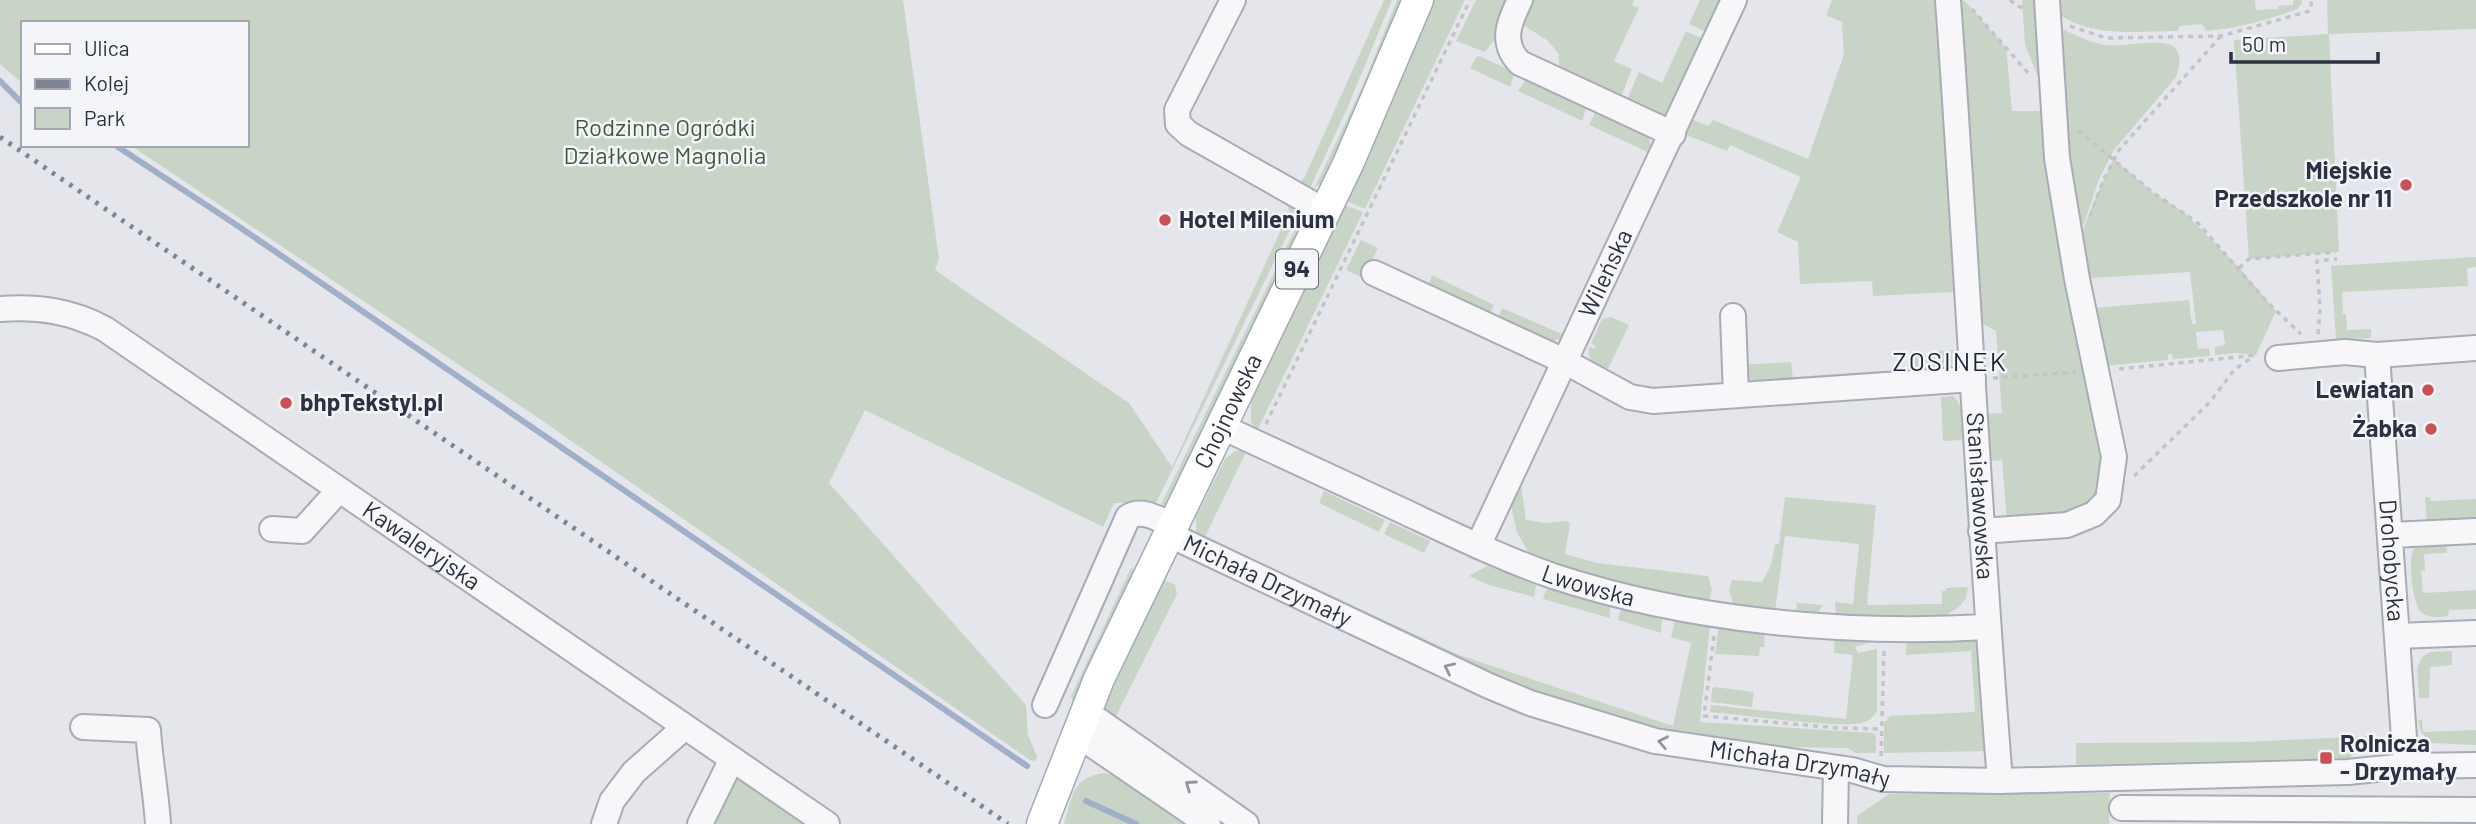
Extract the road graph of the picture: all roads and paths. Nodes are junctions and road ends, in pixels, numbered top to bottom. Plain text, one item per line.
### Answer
1 (1233, 0) edge
2 (1418, 0) edge
3 (1469, 0) edge
4 (1520, 0) edge
5 (1734, 0) edge
6 (1948, 0) edge
7 (2312, 0) edge
8 (1965, 1) edge
9 (2047, 10) edge
10 (2221, 36) junction
11 (2030, 75) dead end
12 (2053, 105) junction
13 (1673, 134) junction
14 (2114, 159) junction
15 (1325, 211) junction
16 (2089, 217) dead end
17 (2336, 252) dead end
18 (2327, 253) junction
19 (2337, 259) dead end
20 (2328, 260) junction
21 (2239, 268) junction
22 (1374, 273) dead end
23 (0, 309) edge
24 (1733, 316) dead end
25 (2476, 348) edge
26 (2318, 354) junction
27 (2377, 355) junction
28 (2267, 356) junction
29 (1564, 361) junction
30 (2096, 371) junction
31 (1973, 379) junction
32 (1736, 395) junction
33 (1220, 426) junction
34 (1257, 443) junction
35 (339, 490) junction
36 (2108, 500) junction
37 (272, 529) dead end
38 (1170, 529) junction
39 (1981, 531) junction
40 (2476, 531) edge
41 (2390, 535) junction
42 (1478, 546) junction
43 (1717, 614) junction
44 (1987, 627) junction
45 (1886, 630) junction
46 (2476, 633) edge
47 (2397, 636) junction
48 (1045, 705) dead end
49 (1080, 722) junction
50 (83, 727) dead end
51 (685, 727) junction
52 (1881, 729) junction
53 (732, 759) junction
54 (2476, 765) edge
55 (2406, 766) junction
56 (1844, 769) junction
57 (1883, 779) junction
58 (2000, 781) junction
59 (2123, 808) dead end
60 (2476, 810) edge
61 (158, 824) edge
62 (604, 824) edge
63 (700, 824) edge
64 (827, 824) edge
65 (1042, 824) edge
66 (1208, 824) edge
67 (1246, 824) edge
68 (1835, 824) edge
69 (1850, 824) edge

1 - 15 street
2 - 15 main road, Chojnowska / 94
3 - 34 path
4 - 13 street
5 - 13 street, Wileńska
6 - 31 street, Stanisławowska
7 - 10 path
8 - 11 path
9 - 10 path
9 - 12 street
10 - 14 path
12 - 14 path
12 - 30 street
13 - 29 street, Wileńska
14 - 16 path
14 - 21 path
15 - 33 main road, Chojnowska / 94
17 - 18 path
18 - 20 path
18 - 21 path
19 - 20 path
20 - 26 path
21 - 26 path
22 - 29 street
23 - 35 street, Kawaleryjska
24 - 32 street
25 - 27 street
26 - 27 street
26 - 28 street
27 - 41 street, Drohobycka
28 - 30 path
28 - 36 path
29 - 32 street
29 - 42 street, Wileńska
30 - 31 path
30 - 36 street
31 - 32 street
31 - 39 street, Stanisławowska
33 - 34 street, Lwowska
33 - 38 main road, Chojnowska / 94
34 - 42 street, Lwowska
35 - 37 street
35 - 51 street, Kawaleryjska
36 - 39 street
38 - 48 street, Michała Drzymały
38 - 49 main road, Chojnowska / 94
56 -> 38 street, Michała Drzymały
39 - 44 street, Stanisławowska
40 - 41 street
41 - 47 street, Drohobycka
42 - 43 street, Lwowska
43 - 45 street, Lwowska
43 - 52 path
44 - 45 street, Lwowska
44 - 58 street, Stanisławowska
45 - 52 path
46 - 47 street
47 - 55 street, Drohobycka
49 - 65 main road, Chojnowska / 94
49 - 66 street
67 -> 49 street
50 - 61 street
51 - 53 street, Kawaleryjska
51 - 62 street
52 - 57 path
53 - 63 street
53 - 64 street, Kawaleryjska
54 - 55 street, Michała Drzymały
55 - 58 street, Michała Drzymały
56 - 57 street, Michała Drzymały
56 - 68 street
56 - 69 street
57 - 58 street, Michała Drzymały
59 - 60 street

